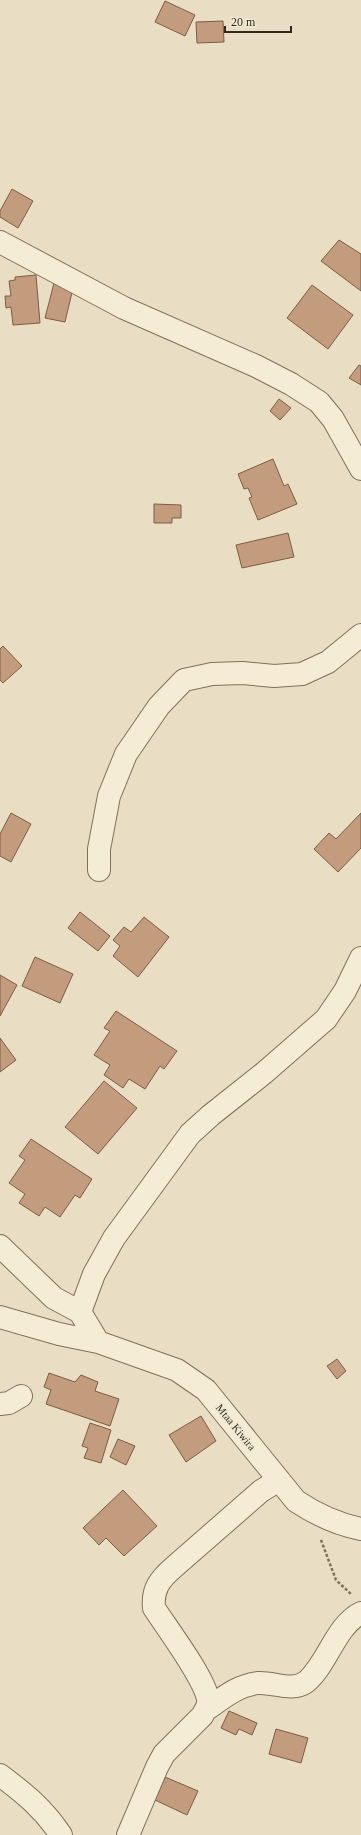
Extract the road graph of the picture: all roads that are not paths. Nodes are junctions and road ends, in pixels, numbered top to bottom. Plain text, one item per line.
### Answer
1 (0, 242) edge
2 (361, 469) edge
3 (361, 635) edge
4 (99, 870) dead end
5 (361, 958) edge
6 (0, 1246) edge
7 (80, 1312) junction
8 (0, 1316) edge
9 (98, 1342) junction
10 (21, 1396) dead end
11 (0, 1404) edge
12 (279, 1480) junction
13 (361, 1529) edge
14 (359, 1606) edge
15 (206, 1709) junction
16 (0, 1775) edge
17 (61, 1835) edge
18 (128, 1835) edge

1 - 2 street
3 - 4 street
5 - 7 street
6 - 7 street
7 - 9 street
8 - 9 street, Mtaa Kiwira
9 - 12 street, Mtaa Kiwira
10 - 11 street
12 - 13 street, Mtaa Kiwira
12 - 15 street
14 - 15 street
15 - 18 street
16 - 17 street

